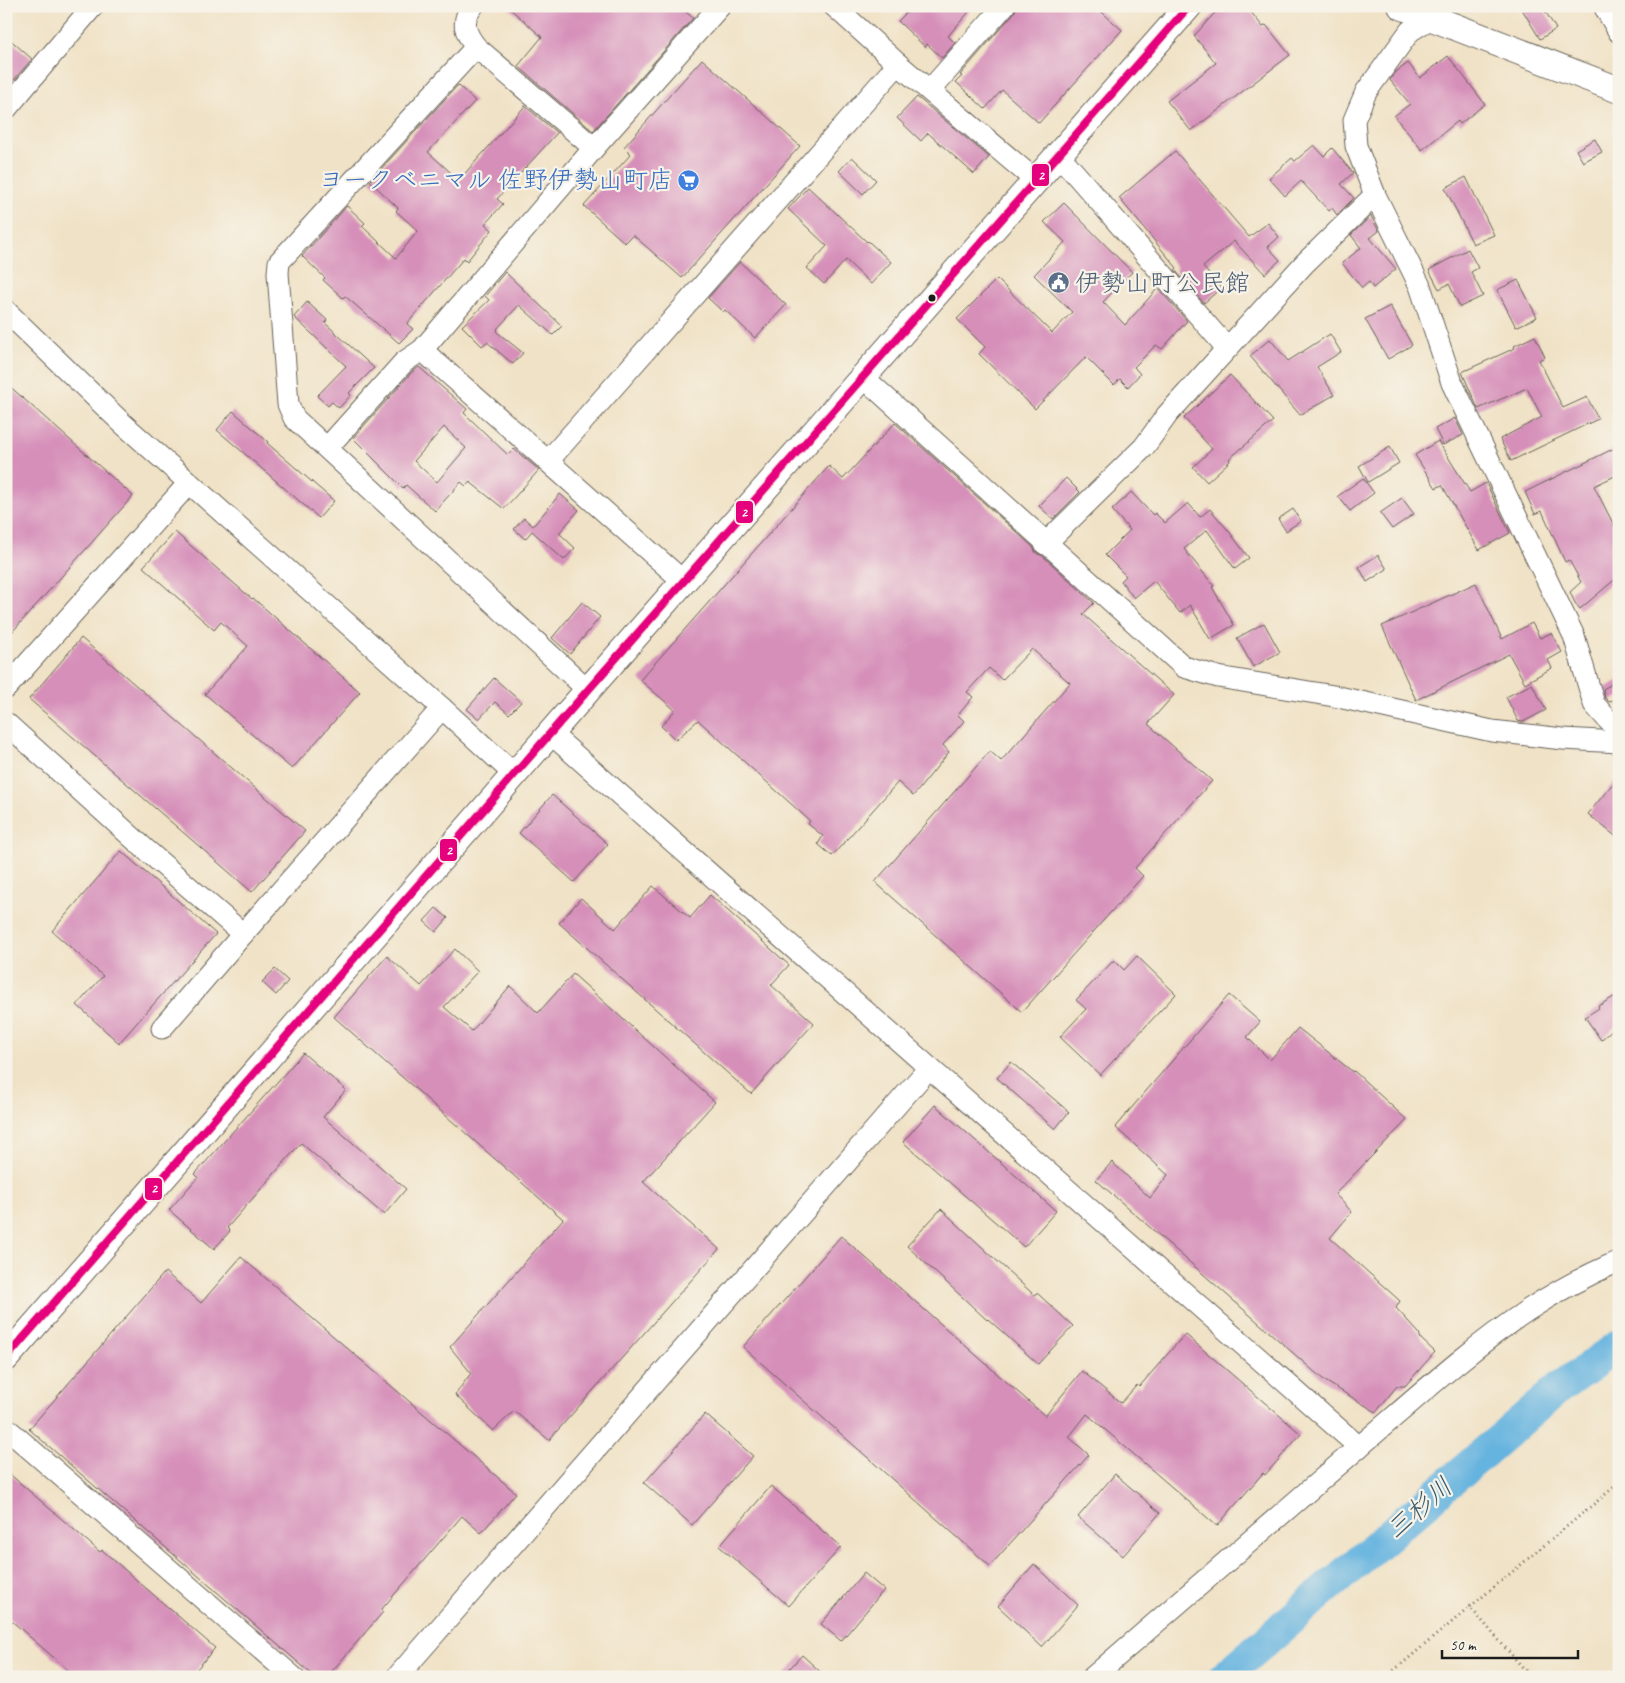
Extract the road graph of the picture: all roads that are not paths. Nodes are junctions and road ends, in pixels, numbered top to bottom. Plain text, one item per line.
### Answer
1 (93, 6) edge
2 (473, 6) edge
3 (720, 6) edge
4 (834, 6) edge
5 (1004, 6) edge
6 (1189, 6) edge
7 (1401, 6) edge
8 (1604, 6) edge
9 (1436, 12) edge
10 (1619, 32) edge
11 (476, 47) junction
12 (898, 64) junction
13 (930, 90) junction
14 (1619, 90) edge
15 (6, 109) edge
16 (594, 148) junction
17 (1058, 154) junction
18 (1035, 180) junction
19 (1374, 195) junction
20 (6, 311) edge
21 (1227, 348) junction
22 (422, 350) junction
23 (863, 378) junction
24 (327, 448) junction
25 (548, 461) junction
26 (188, 484) junction
27 (1045, 544) junction
28 (683, 582) junction
29 (6, 688) edge
30 (588, 690) junction
31 (442, 708) junction
32 (6, 723) edge
33 (1619, 730) edge
34 (550, 733) junction
35 (1619, 742) edge
36 (515, 775) junction
37 (243, 934) junction
38 (162, 1028) dead end
39 (929, 1068) junction
40 (1619, 1261) edge
41 (6, 1358) edge
42 (6, 1428) edge
43 (1359, 1447) junction
44 (293, 1677) edge
45 (398, 1677) edge
46 (1093, 1677) edge

1 - 15 street
2 - 11 street
3 - 16 street
4 - 12 street
5 - 13 street
6 - 17 main road
7 - 9 main road
8 - 10 street
9 - 14 main road
9 - 19 street
11 - 16 street
11 - 24 street
12 - 13 street
12 - 25 street
13 - 18 street
16 - 22 street
17 - 18 main road
17 - 21 street
18 - 23 main road
19 - 21 street
19 - 33 street
20 - 26 street
21 - 27 street
22 - 24 street
22 - 25 street
23 - 27 street
23 - 28 main road
24 - 30 street
25 - 28 street
26 - 29 street
26 - 31 street
27 - 35 street
28 - 30 main road
30 - 34 main road
31 - 36 street
31 - 37 street
32 - 37 street
34 - 36 main road
34 - 39 street
36 - 41 main road
37 - 38 street
39 - 43 street
39 - 45 street
40 - 43 street
42 - 44 street
43 - 46 street

